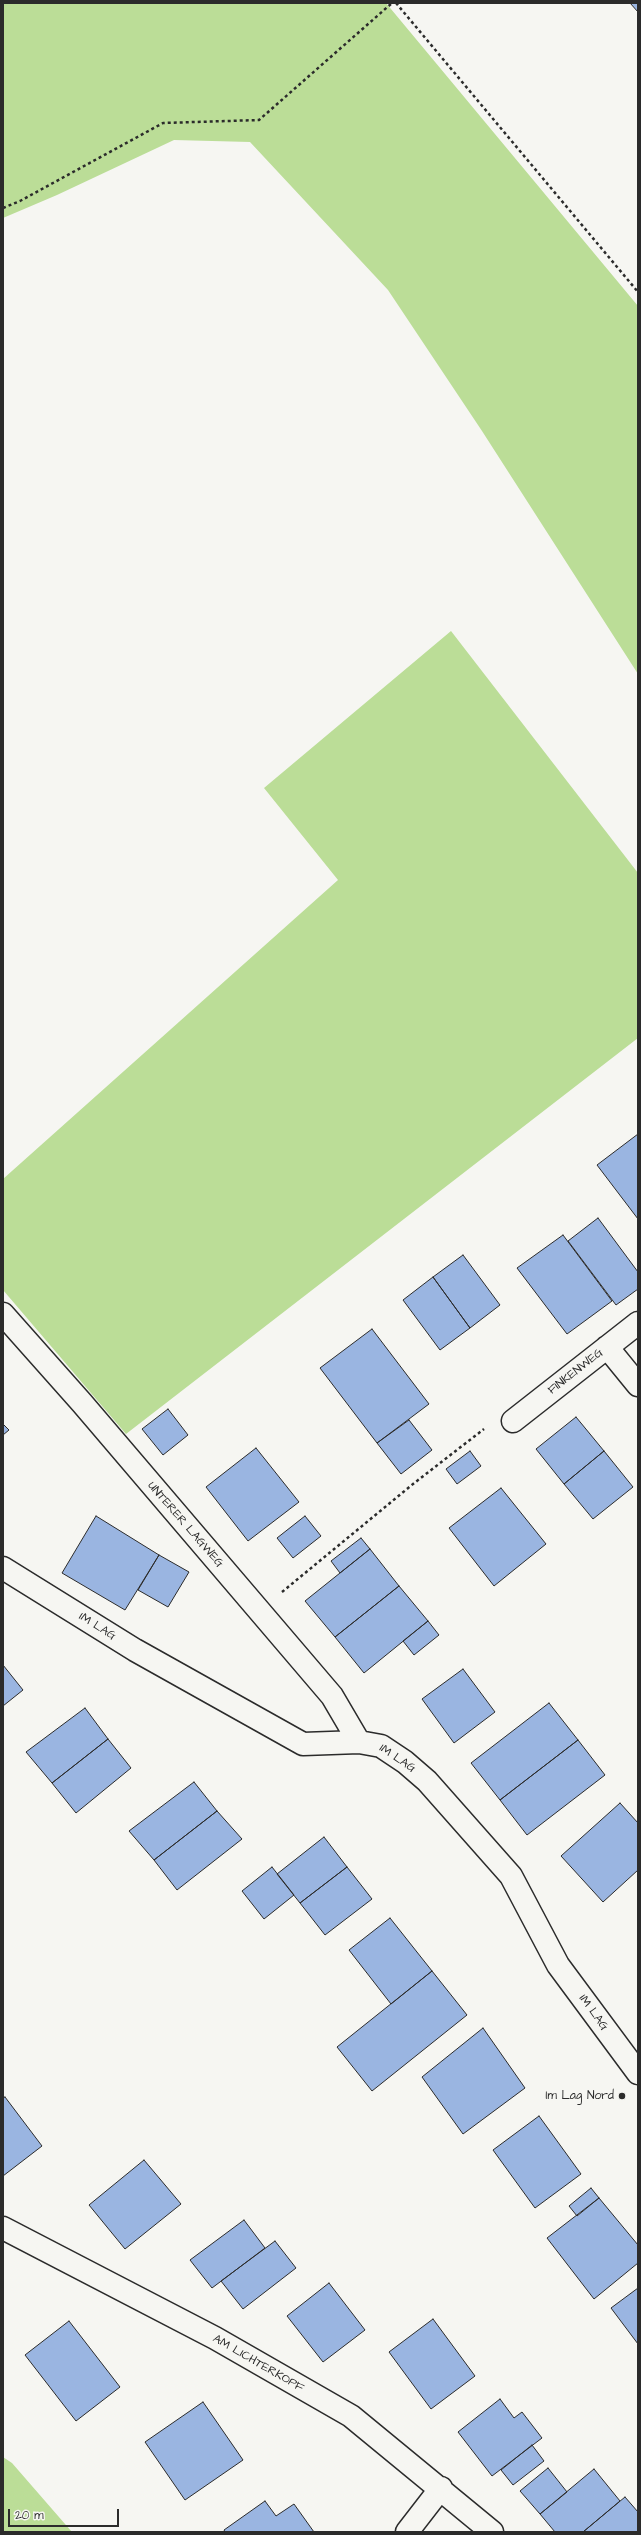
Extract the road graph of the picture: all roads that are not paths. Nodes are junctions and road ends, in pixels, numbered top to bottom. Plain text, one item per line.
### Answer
1 (3, 1314) edge
2 (638, 1322) edge
3 (607, 1347) junction
4 (638, 1385) edge
5 (513, 1421) road end
6 (4, 1569) edge
7 (359, 1742) junction
8 (638, 2073) edge
9 (3, 2228) edge
10 (441, 2488) junction
11 (407, 2532) edge
12 (492, 2532) edge

1 - 7 street, UNTERER LAGWEG
2 - 3 street, FINKENWEG
3 - 4 street
3 - 5 street, FINKENWEG
6 - 7 street, IM LAG
7 - 8 street, IM LAG
9 - 10 street, AM LICHTERKOPF
10 - 11 street
10 - 12 street, AM LICHTERKOPF

